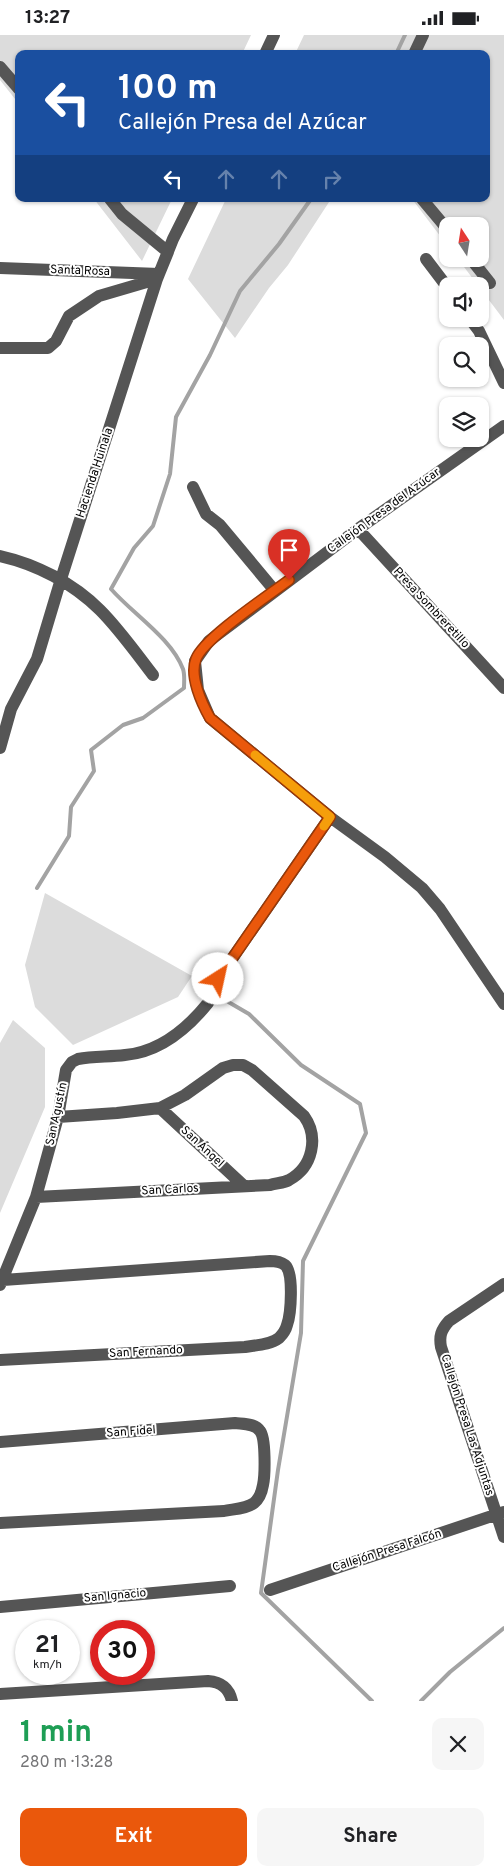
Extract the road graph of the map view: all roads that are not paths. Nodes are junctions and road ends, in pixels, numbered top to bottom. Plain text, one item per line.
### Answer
1 (274, 35) edge
2 (422, 35) edge
3 (267, 50) edge
4 (416, 50) edge
5 (0, 67) edge
6 (15, 84) edge
7 (112, 202) edge
8 (192, 202) edge
9 (425, 202) edge
10 (439, 219) edge
11 (168, 252) junction
12 (426, 259) dead end
13 (477, 267) edge
14 (0, 268) edge
15 (158, 276) junction
16 (440, 277) edge
17 (490, 283) dead end
18 (476, 327) edge
19 (2, 347) dead end
20 (504, 383) edge
21 (504, 426) edge
22 (193, 487) dead end
23 (358, 529) junction
24 (0, 556) edge
25 (61, 579) junction
26 (275, 591) junction
27 (153, 675) dead end
28 (504, 688) edge
29 (0, 748) edge
30 (330, 817) junction
31 (218, 979) dead end
32 (208, 1003) dead end
33 (504, 1004) edge
34 (160, 1108) junction
35 (58, 1117) junction
36 (244, 1186) junction
37 (36, 1197) junction
38 (2, 1283) edge
39 (504, 1284) edge
40 (0, 1360) edge
41 (0, 1442) edge
42 (500, 1513) edge
43 (0, 1523) edge
44 (504, 1537) edge
45 (230, 1586) dead end
46 (270, 1590) dead end
47 (0, 1607) edge
48 (0, 1694) edge
49 (232, 1701) edge

1 - 3 street
2 - 4 street
5 - 6 street
7 - 11 street
8 - 11 street
9 - 10 street
11 - 15 street, Hacienda Huinala
12 - 16 street
13 - 17 street
14 - 15 street, Santa Rosa
15 - 19 street
15 - 25 street, Hacienda Huinala
18 - 20 street
21 - 23 street, Callejón Presa del Azúcar
22 - 26 street
23 - 26 street, Callejón Presa del Azúcar
23 - 28 street, Presa Sombreretillo
24 - 25 street
25 - 27 street
25 - 29 street, Hacienda Huinala
26 - 30 street, Callejón Presa del Azúcar
30 - 31 street
30 - 33 street, Callejón Presa del Azúcar
32 - 35 street, San Agustín
34 - 35 street
34 - 36 street, San Ángel
34 - 36 street, San Carlos
35 - 37 street, San Agustín
36 - 37 street, San Carlos
37 - 38 street, San Agustín
38 - 40 street, San Fernando
39 - 42 street, Callejón Presa Las Adjuntas
41 - 43 street, San Fidel
42 - 44 street, Callejón Presa Las Adjuntas
42 - 46 street, Callejón Presa Falcón
45 - 47 street, San Ignacio
48 - 49 street

